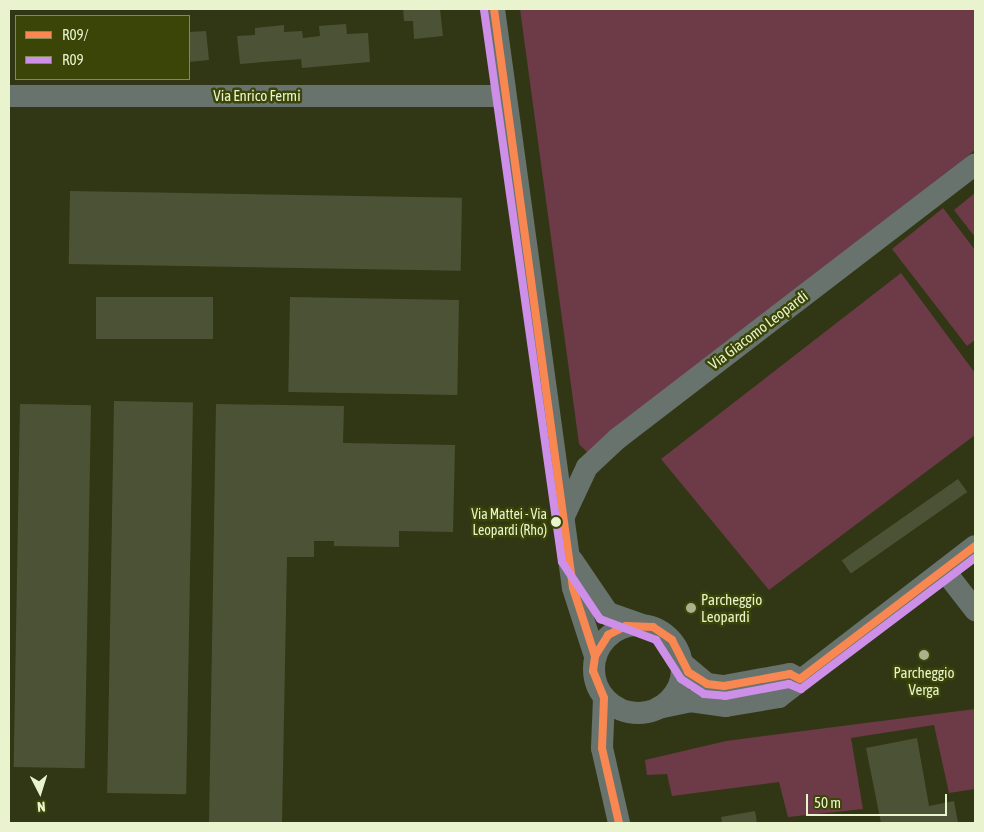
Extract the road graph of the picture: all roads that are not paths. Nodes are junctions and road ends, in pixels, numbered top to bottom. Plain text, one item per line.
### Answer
1 (494, 9) edge
2 (9, 96) edge
3 (505, 96) junction
4 (975, 164) edge
5 (564, 516) junction
6 (975, 546) edge
7 (572, 560) junction
8 (944, 570) junction
9 (975, 610) edge
10 (640, 624) junction
11 (594, 656) junction
12 (682, 663) junction
13 (800, 679) junction
14 (604, 698) junction
15 (653, 710) junction
16 (612, 779) junction
17 (619, 823) edge

1 - 3 street
2 - 3 street, Via Enrico Fermi
3 - 5 street
4 - 5 street, Via Giacomo Leopardi
5 - 7 street
6 - 8 street
7 - 10 street
7 - 11 street
8 - 9 street
8 - 13 street
10 - 11 street
10 - 12 street
11 - 14 street
12 - 13 street
12 - 15 street
13 - 15 street
14 - 15 street
14 - 16 street
15 - 16 street
16 - 17 street

